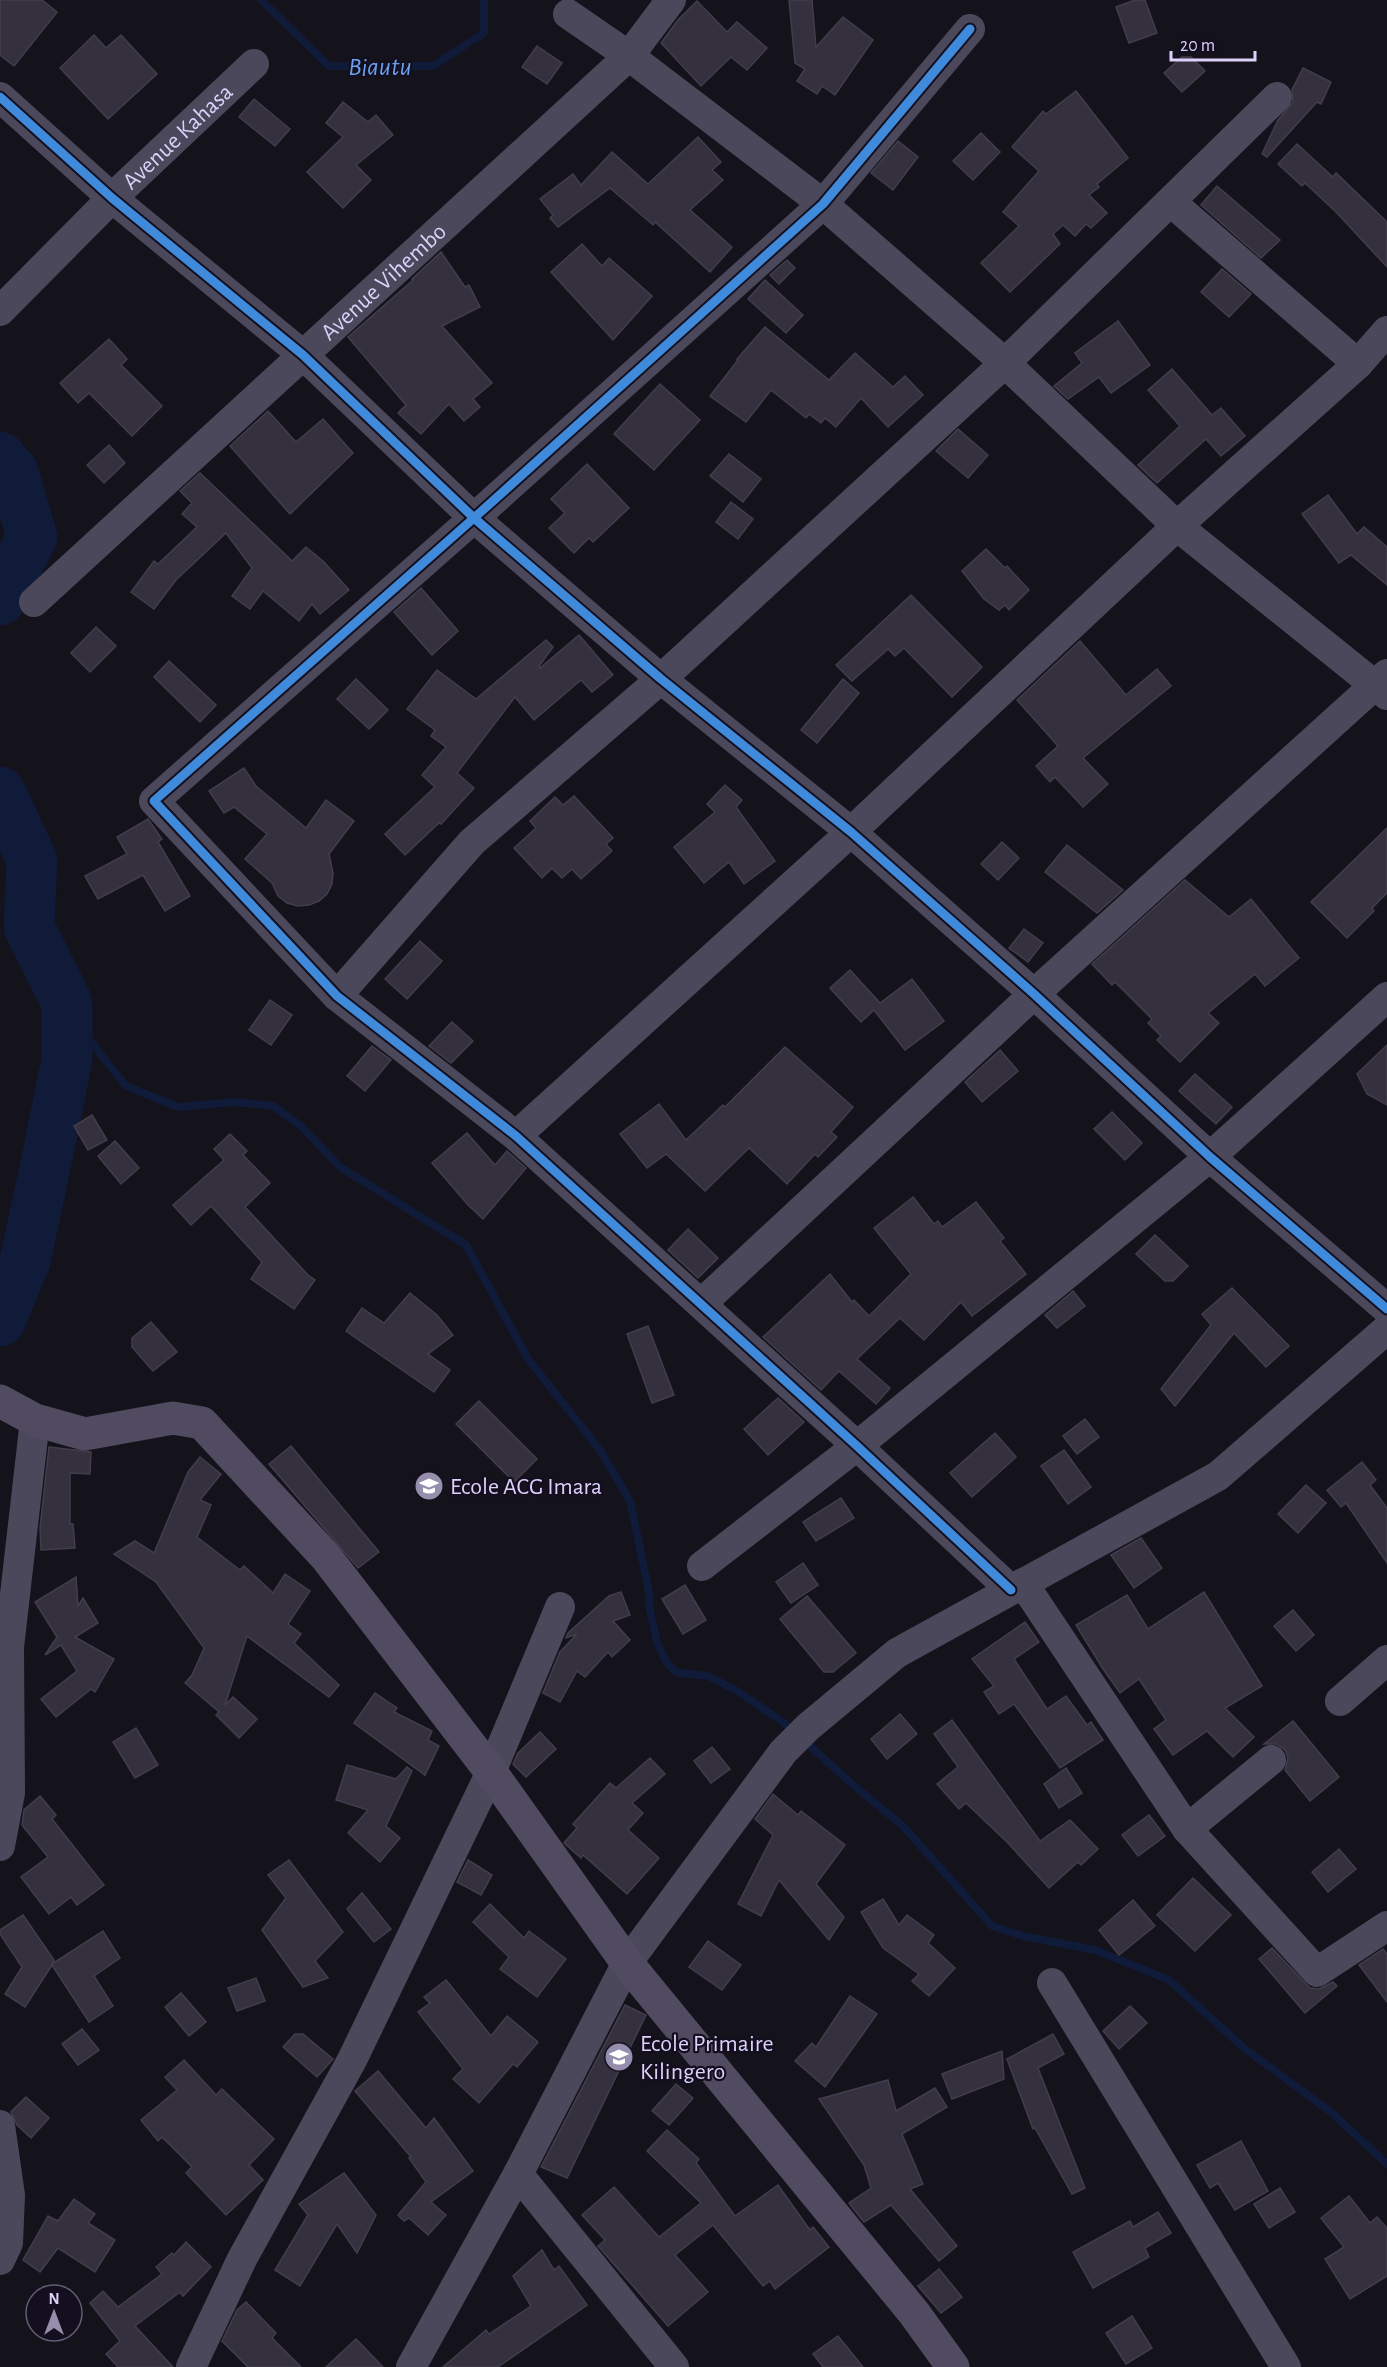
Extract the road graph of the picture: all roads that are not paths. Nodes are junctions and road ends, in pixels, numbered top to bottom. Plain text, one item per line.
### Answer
1 (671, 0) edge
2 (568, 14) dead end
3 (970, 28) dead end
4 (629, 56) junction
5 (254, 64) dead end
6 (0, 97) edge
7 (1277, 97) dead end
8 (112, 198) junction
9 (1172, 202) junction
10 (823, 204) junction
11 (0, 311) edge
12 (1387, 331) edge
13 (303, 355) junction
14 (1005, 363) junction
15 (1358, 364) junction
16 (474, 518) junction
17 (1177, 526) junction
18 (34, 602) dead end
19 (661, 679) junction
20 (1383, 684) edge
21 (851, 832) junction
22 (1034, 994) junction
23 (337, 996) junction
24 (1387, 997) edge
25 (516, 1136) junction
26 (1210, 1157) junction
27 (702, 1304) junction
28 (1387, 1309) edge
29 (1387, 1329) edge
30 (0, 1401) edge
31 (35, 1420) junction
32 (857, 1446) junction
33 (702, 1566) dead end
34 (1017, 1586) junction
35 (560, 1607) dead end
36 (1387, 1660) edge
37 (1340, 1701) dead end
38 (1271, 1760) dead end
39 (491, 1772) junction
40 (1187, 1829) junction
41 (0, 1846) edge
42 (1387, 1926) edge
43 (627, 1962) junction
44 (1052, 1983) dead end
45 (0, 2125) edge
46 (518, 2174) junction
47 (0, 2260) edge
48 (191, 2367) edge
49 (411, 2367) edge
50 (674, 2367) edge
51 (953, 2367) edge
52 (1286, 2367) edge

1 - 4 street, Avenue Vihembo
2 - 4 street
3 - 10 street
4 - 10 street
4 - 13 street, Avenue Vihembo
5 - 8 street, Avenue Kahasa
6 - 8 street
7 - 9 street
8 - 11 street, Avenue Kahasa
8 - 13 street
9 - 14 street
9 - 15 street
10 - 14 street
10 - 16 street
12 - 15 street
13 - 16 street
13 - 18 street, Avenue Vihembo
14 - 17 street
14 - 19 street
15 - 17 street
16 - 19 street
16 - 23 street
17 - 20 street
17 - 21 street
19 - 21 street
19 - 23 street
20 - 22 street
21 - 22 street
21 - 25 street
22 - 26 street
22 - 27 street
23 - 25 street
24 - 26 street
25 - 27 street
26 - 28 street
26 - 32 street
27 - 32 street
29 - 34 street
30 - 31 street
31 - 39 street
31 - 41 street
32 - 33 street
32 - 34 street
34 - 40 street
34 - 43 street
35 - 39 street
36 - 37 street
38 - 40 street
39 - 43 street
39 - 48 street
40 - 42 street
43 - 46 street
43 - 51 street
44 - 52 street
45 - 47 street
46 - 49 street
46 - 50 street

